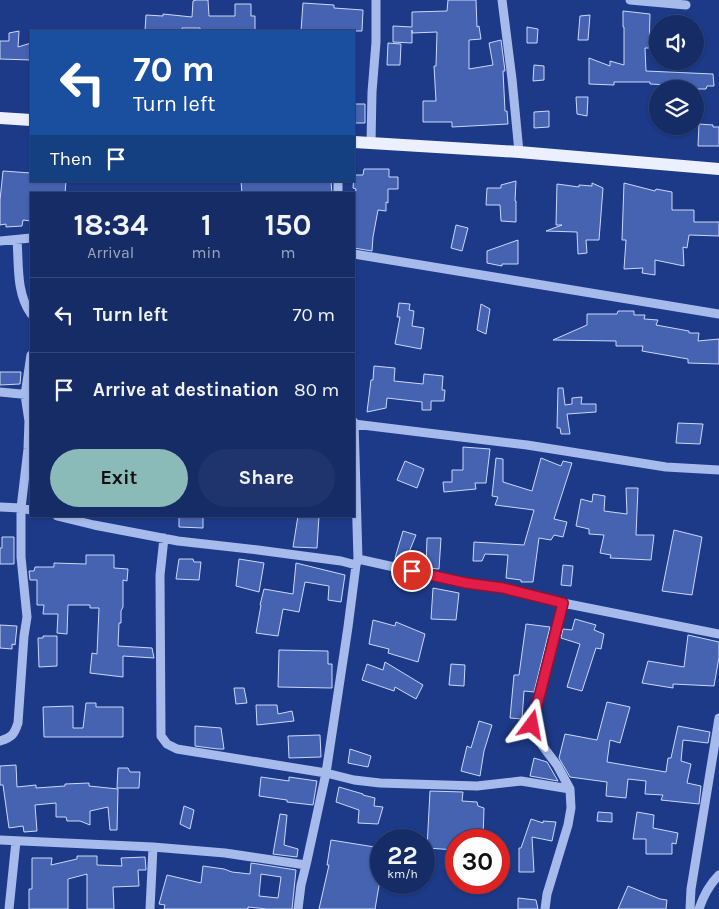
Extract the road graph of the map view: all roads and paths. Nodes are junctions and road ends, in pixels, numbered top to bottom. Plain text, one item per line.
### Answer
1 (376, 0) edge
2 (502, 0) edge
3 (630, 0) edge
4 (686, 5) dead end
5 (0, 118) edge
6 (30, 120) edge
7 (355, 142) edge
8 (371, 143) junction
9 (519, 152) junction
10 (719, 169) edge
11 (30, 238) edge
12 (17, 240) junction
13 (0, 241) edge
14 (355, 254) edge
15 (30, 312) edge
16 (719, 314) edge
17 (30, 368) edge
18 (0, 392) edge
19 (28, 395) edge
20 (355, 424) edge
21 (355, 470) edge
22 (719, 470) edge
23 (0, 507) edge
24 (21, 508) junction
25 (30, 510) edge
26 (63, 517) edge
27 (164, 538) junction
28 (357, 562) junction
29 (563, 603) junction
30 (719, 634) edge
31 (719, 718) edge
32 (0, 741) edge
33 (326, 773) junction
34 (570, 789) junction
35 (0, 840) edge
36 (16, 841) junction
37 (153, 847) junction
38 (306, 865) junction
39 (719, 875) edge
40 (9, 909) edge
41 (150, 909) edge
42 (298, 909) edge
43 (545, 909) edge
44 (690, 909) edge
45 (699, 909) edge

1 - 8 street
2 - 9 street
3 - 4 street
5 - 6 main road
7 - 8 main road
8 - 9 main road
9 - 10 main road
11 - 12 street
12 - 13 street
12 - 15 street
14 - 16 street
17 - 19 street
18 - 19 street
19 - 24 street
20 - 22 street
21 - 28 street
23 - 24 street
24 - 25 street
24 - 32 street
26 - 27 street
27 - 28 street
27 - 33 street
28 - 29 street
28 - 33 street
29 - 30 street
29 - 34 street
31 - 44 street
33 - 34 street
33 - 38 street
34 - 43 street
35 - 36 street
36 - 37 street
36 - 40 street
37 - 38 street
37 - 41 street
38 - 42 street
39 - 45 street

